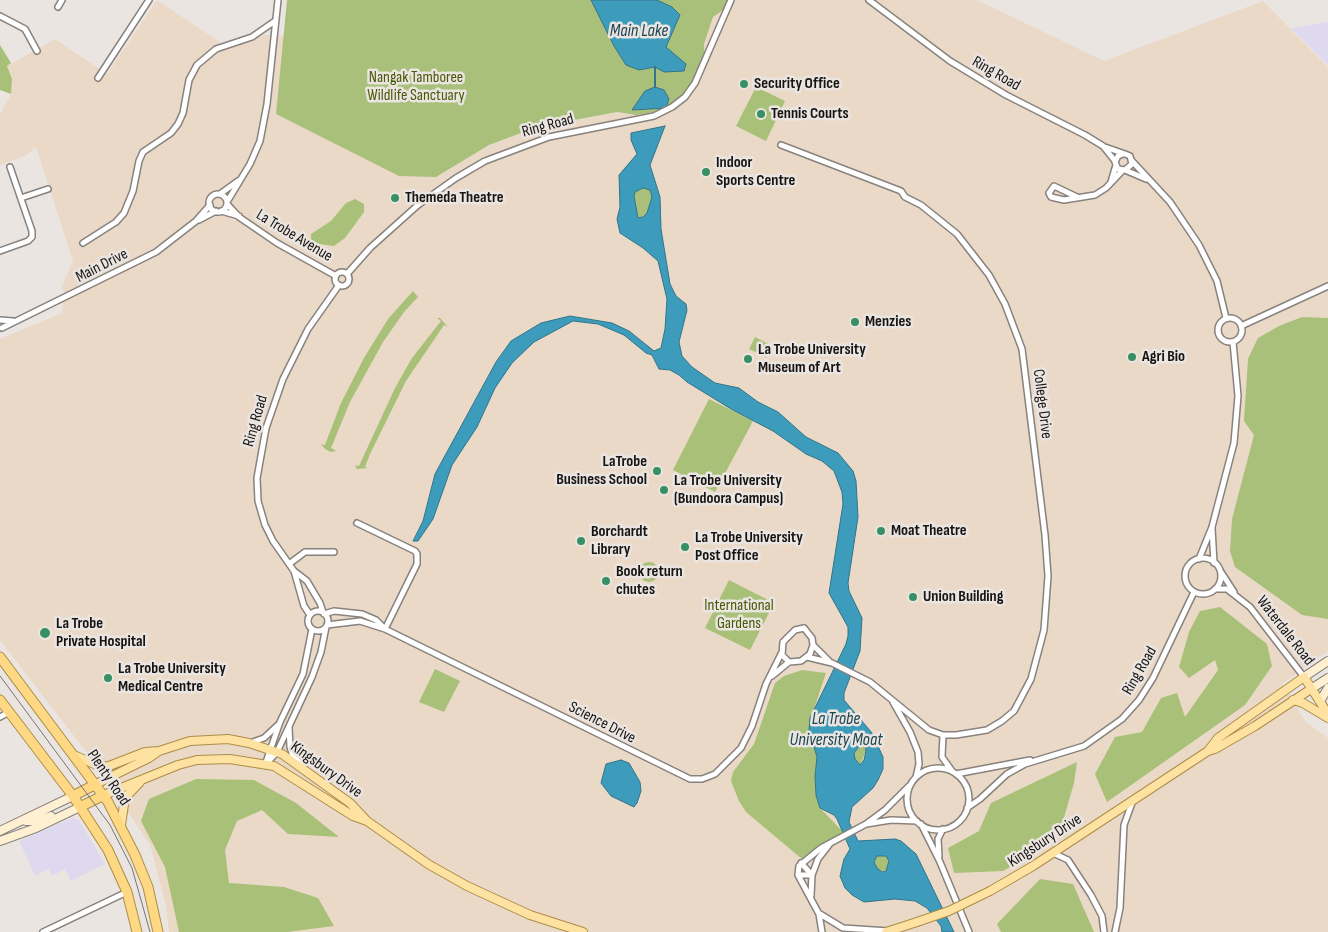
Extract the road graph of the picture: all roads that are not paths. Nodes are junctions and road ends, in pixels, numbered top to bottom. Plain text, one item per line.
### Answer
1 (62, 0) edge
2 (149, 0) edge
3 (278, 0) edge
4 (731, 0) edge
5 (868, 0) edge
6 (58, 7) dead end
7 (0, 16) edge
8 (275, 21) junction
9 (37, 51) dead end
10 (98, 78) dead end
11 (781, 145) dead end
12 (1103, 146) junction
13 (1123, 154) junction
14 (1132, 161) junction
15 (1115, 163) junction
16 (10, 167) dead end
17 (1124, 170) junction
18 (1147, 179) junction
19 (240, 180) junction
20 (1110, 185) junction
21 (48, 189) dead end
22 (220, 194) junction
23 (1077, 197) junction
24 (21, 198) junction
25 (227, 203) junction
26 (210, 205) junction
27 (219, 211) junction
28 (239, 217) junction
29 (196, 221) junction
30 (83, 243) dead end
31 (0, 250) edge
32 (347, 274) junction
33 (336, 276) junction
34 (339, 285) junction
35 (1328, 286) edge
36 (1226, 318) junction
37 (0, 320) edge
38 (14, 321) junction
39 (1241, 326) junction
40 (1, 329) edge
41 (1233, 342) junction
42 (357, 524) dead end
43 (1212, 527) junction
44 (334, 552) dead end
45 (1199, 559) junction
46 (1214, 562) junction
47 (289, 564) junction
48 (294, 571) junction
49 (1220, 571) junction
50 (1215, 589) junction
51 (1194, 592) junction
52 (1234, 593) junction
53 (324, 613) junction
54 (362, 614) junction
55 (310, 615) junction
56 (360, 621) junction
57 (326, 626) junction
58 (312, 629) junction
59 (385, 629) junction
60 (814, 645) junction
61 (782, 652) junction
62 (0, 657) edge
63 (807, 657) junction
64 (1328, 661) edge
65 (789, 662) junction
66 (832, 663) junction
67 (1304, 678) junction
68 (1328, 678) edge
69 (766, 684) junction
70 (1328, 688) edge
71 (1311, 689) junction
72 (0, 700) edge
73 (1293, 700) junction
74 (893, 701) junction
75 (1320, 701) junction
76 (9, 712) junction
77 (1328, 714) edge
78 (0, 717) edge
79 (1328, 718) edge
80 (280, 722) junction
81 (290, 724) junction
82 (943, 735) junction
83 (250, 743) junction
84 (273, 750) junction
85 (159, 751) junction
86 (1208, 751) junction
87 (1058, 754) junction
88 (76, 756) junction
89 (265, 765) junction
90 (307, 770) junction
91 (954, 772) junction
92 (916, 777) junction
93 (143, 779) junction
94 (96, 784) junction
95 (909, 786) junction
96 (104, 795) junction
97 (73, 796) junction
98 (1133, 800) junction
99 (80, 807) junction
100 (967, 808) junction
101 (62, 816) junction
102 (24, 820) junction
103 (367, 821) junction
104 (919, 823) junction
105 (866, 824) junction
106 (121, 825) junction
107 (8, 827) junction
108 (943, 829) junction
109 (0, 831) edge
110 (21, 833) junction
111 (837, 838) junction
112 (0, 841) edge
113 (1053, 853) junction
114 (940, 862) junction
115 (801, 863) junction
116 (798, 875) junction
117 (812, 875) junction
118 (127, 892) junction
119 (812, 900) junction
120 (819, 914) junction
121 (888, 931) edge
122 (43, 932) edge
123 (137, 932) edge
124 (158, 932) edge
125 (582, 932) edge
126 (822, 932) edge
127 (969, 932) edge
128 (1104, 932) edge
129 (1115, 932) edge

1 - 6 street
2 - 10 street
3 - 8 street
4 - 32 street, Ring Road
5 - 12 street, Ring Road
7 - 9 street
8 - 19 street
8 - 30 street
11 - 82 street, College Drive
12 - 13 street
12 - 15 street, Ring Road
13 - 14 street
13 - 15 street
14 - 17 street
14 - 18 street
15 - 17 street
15 - 20 street
16 - 24 street
17 - 18 street
17 - 20 street
18 - 36 street
19 - 22 street
19 - 25 street
20 - 23 street
21 - 24 street
22 - 25 street, La Trobe Avenue
22 - 26 street, Main Drive
23 - 23 street
24 - 31 street
25 - 27 street
25 - 28 street, La Trobe Avenue
26 - 27 street
26 - 29 street, Main Drive
27 - 28 street, La Trobe Avenue
27 - 29 street, Main Drive
28 - 33 street, La Trobe Avenue
29 - 38 street, Main Drive
32 - 33 street
32 - 34 street
33 - 34 street
34 - 47 street, Ring Road
35 - 39 street
36 - 39 street
36 - 41 street
37 - 38 street, Main Drive
37 - 40 street
38 - 40 street, Main Drive
39 - 41 street
41 - 43 street
42 - 59 street
43 - 45 street
43 - 46 street
44 - 47 street
45 - 46 street
45 - 51 street
46 - 49 street
47 - 48 street, Ring Road
48 - 53 street, Ring Road
48 - 55 street, Ring Road
49 - 50 street
49 - 52 street, Waterdale Road
50 - 51 street
50 - 52 street, Waterdale Road
51 - 87 street, Ring Road
52 - 67 street, Waterdale Road
53 - 54 street, Science Drive
53 - 55 street
53 - 57 street
54 - 56 street
54 - 59 street, Science Drive
55 - 58 street
56 - 57 street, Science Drive
56 - 59 street, Science Drive
57 - 58 street
57 - 81 street
58 - 80 street
59 - 69 street, Science Drive
60 - 61 street
60 - 63 street
60 - 66 street, College Drive
61 - 65 street
61 - 69 street, Science Drive
62 - 88 highway, Plenty Road
63 - 65 street
63 - 66 street, College Drive
64 - 67 main road, Kingsbury Drive
65 - 69 street, Science Drive
66 - 74 street, College Drive
67 - 71 main road, Waterdale Road
67 - 86 main road, Kingsbury Drive
68 - 71 main road, Kingsbury Drive
70 - 75 main road
71 - 73 main road, Kingsbury Drive
71 - 75 main road, Waterdale Road
72 - 76 highway
73 - 79 main road
73 - 86 main road, Kingsbury Drive
74 - 82 street, College Drive
74 - 92 street, College Drive
75 - 77 main road, Waterdale Road
76 - 78 street
76 - 97 highway
80 - 83 street
80 - 84 street
81 - 84 street
81 - 90 street
82 - 91 street
83 - 84 main road, Kingsbury Drive
83 - 85 main road, Kingsbury Drive
84 - 89 street
84 - 90 main road, Kingsbury Drive
85 - 88 main road
85 - 94 main road, Kingsbury Drive
86 - 98 main road, Kingsbury Drive
87 - 91 street, Ring Road
87 - 100 street, Ring Road
88 - 94 highway, Plenty Road
89 - 93 main road, Kingsbury Drive
89 - 103 main road, Kingsbury Drive
90 - 103 main road, Kingsbury Drive
91 - 92 street
91 - 100 street
92 - 95 street
93 - 96 main road, Kingsbury Drive
93 - 106 main road
94 - 96 highway, Plenty Road
94 - 97 highway
95 - 104 street
95 - 105 street
96 - 99 highway
96 - 106 highway, Plenty Road
97 - 99 highway
97 - 102 main road
98 - 113 main road, Kingsbury Drive
98 - 129 street
99 - 101 main road
99 - 118 highway
100 - 108 street
101 - 102 main road
101 - 110 main road
102 - 107 main road
103 - 125 main road, Kingsbury Drive
104 - 105 street
104 - 108 street
104 - 114 street
105 - 111 street
106 - 124 highway, Plenty Road
107 - 109 main road
107 - 110 main road
108 - 114 street
110 - 112 main road
111 - 115 street
111 - 117 street
113 - 121 main road, Kingsbury Drive, bridge
113 - 128 street
114 - 127 street
115 - 116 street
115 - 117 street
116 - 117 street
116 - 119 street
117 - 119 street
118 - 122 street
118 - 123 highway
119 - 120 street
120 - 121 street
120 - 126 street

